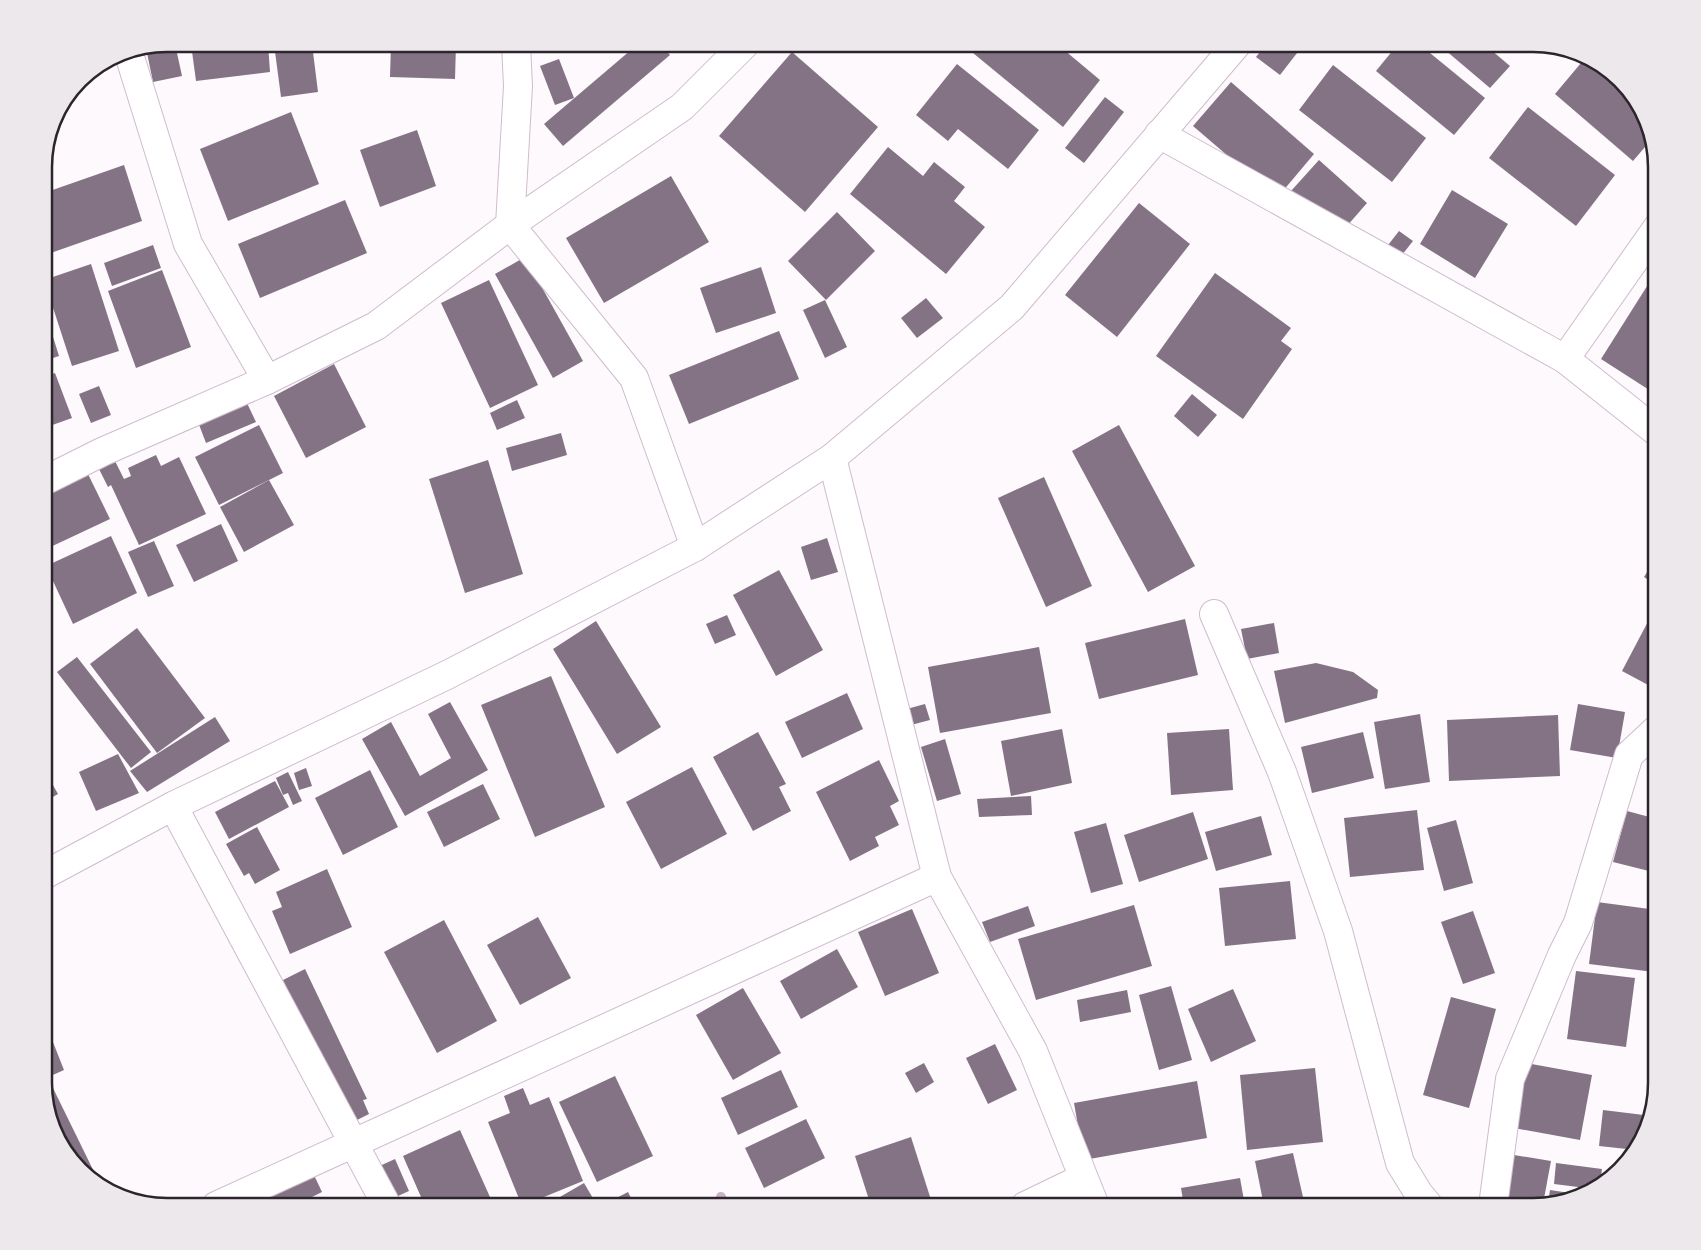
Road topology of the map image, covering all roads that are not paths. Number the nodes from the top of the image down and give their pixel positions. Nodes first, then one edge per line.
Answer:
1 (516, 53) edge
2 (736, 53) edge
3 (1229, 53) edge
4 (130, 58) edge
5 (1159, 134) junction
6 (510, 225) junction
7 (1648, 241) edge
8 (1565, 359) junction
9 (268, 380) junction
10 (1648, 425) edge
11 (832, 458) junction
12 (53, 476) edge
13 (695, 546) junction
14 (1214, 614) dead end
15 (1648, 737) edge
16 (173, 806) junction
17 (53, 870) edge
18 (938, 877) junction
19 (353, 1144) junction
20 (1083, 1178) junction
21 (234, 1198) edge
22 (383, 1198) edge
23 (1041, 1198) edge
24 (1092, 1198) edge
25 (1422, 1198) edge
26 (1494, 1198) edge

1 - 6 street
2 - 6 street
3 - 5 street
4 - 9 street
5 - 8 street
5 - 11 street
6 - 9 street
6 - 13 street
7 - 8 street
8 - 10 street
9 - 12 street
11 - 13 street
11 - 18 street
13 - 16 street
14 - 25 street
15 - 26 street
16 - 17 street
16 - 19 street
18 - 19 street
18 - 20 street
19 - 21 street
19 - 22 street
20 - 23 street
20 - 24 street

